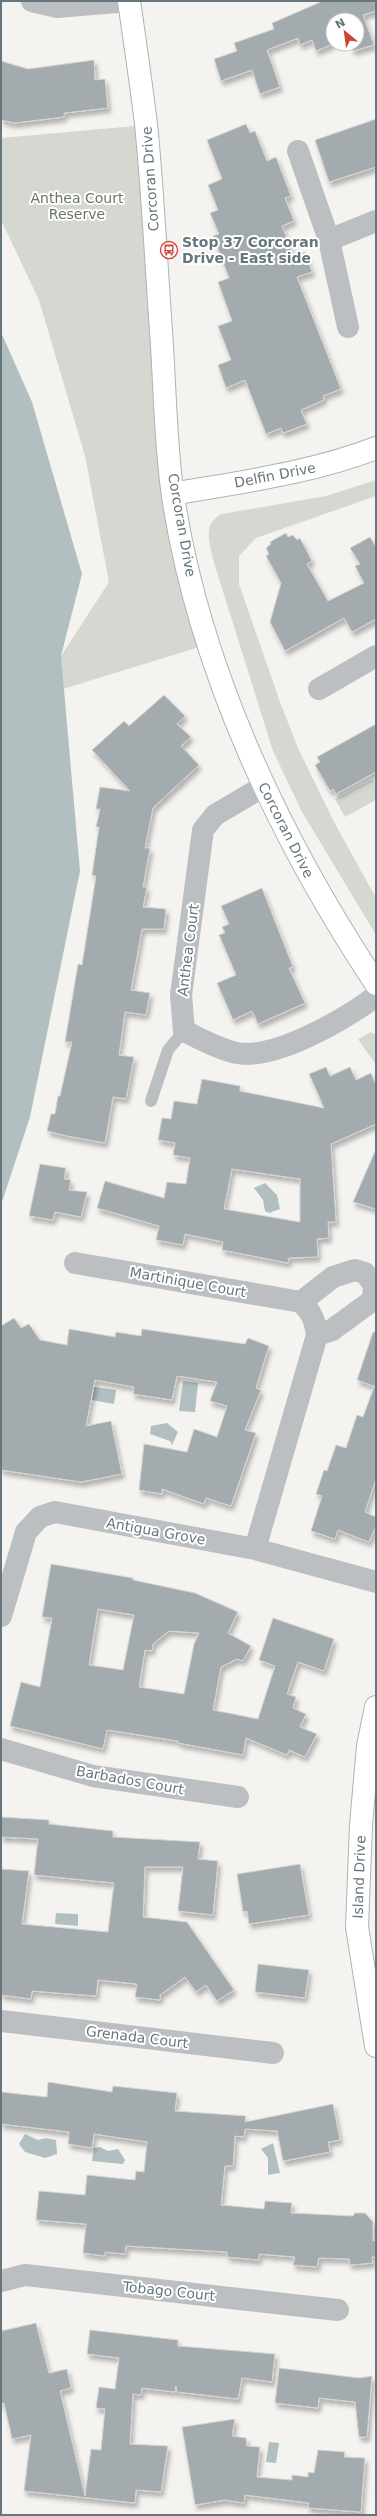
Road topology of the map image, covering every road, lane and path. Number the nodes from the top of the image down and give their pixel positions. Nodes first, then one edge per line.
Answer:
1 (32, 1) edge
2 (129, 1) edge
3 (298, 151) dead end
4 (376, 221) edge
5 (329, 240) junction
6 (348, 327) dead end
7 (376, 448) edge
8 (173, 494) junction
9 (376, 656) edge
10 (319, 689) dead end
11 (264, 786) junction
12 (376, 984) edge
13 (376, 996) edge
14 (184, 1031) junction
15 (151, 1101) dead end
16 (76, 1262) dead end
17 (301, 1302) junction
18 (317, 1335) junction
19 (255, 1549) junction
20 (376, 1582) edge
21 (1, 1616) edge
22 (376, 1707) edge
23 (1, 1749) edge
24 (238, 1797) dead end
25 (372, 2006) edge
26 (1, 2021) edge
27 (376, 2046) edge
28 (273, 2054) dead end
29 (1, 2280) edge
30 (338, 2310) dead end

1 - 2 street
2 - 8 street, Corcoran Drive
3 - 5 street
4 - 5 street
5 - 6 street
7 - 8 street, Delfin Drive
8 - 11 street, Corcoran Drive
9 - 10 street
11 - 12 street, Corcoran Drive
11 - 14 street, Anthea Court
13 - 14 street
14 - 15 lane
16 - 17 street, Martinique Court
17 - 18 street
17 - 18 street
18 - 19 street
19 - 20 street, Antigua Grove
19 - 21 street, Antigua Grove
22 - 25 street, Island Drive
23 - 24 street, Barbados Court
25 - 27 street, Island Drive
26 - 28 street, Grenada Court
29 - 30 street, Tobago Court

